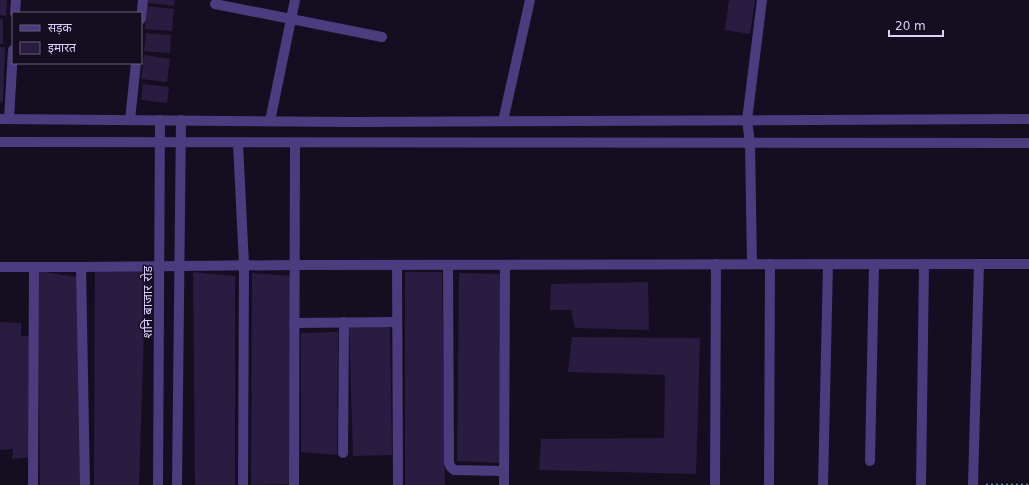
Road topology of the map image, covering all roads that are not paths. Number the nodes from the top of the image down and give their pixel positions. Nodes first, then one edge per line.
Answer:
1 (16, 0) edge
2 (143, 0) edge
3 (295, 0) edge
4 (530, 0) edge
5 (762, 0) edge
6 (215, 4) dead end
7 (15, 12) edge
8 (142, 12) edge
9 (292, 18) junction
10 (382, 37) dead end
11 (12, 58) edge
12 (136, 64) edge
13 (4, 119) edge
14 (1029, 119) edge
15 (130, 120) junction
16 (160, 120) junction
17 (181, 120) junction
18 (747, 120) junction
19 (270, 121) junction
20 (503, 121) junction
21 (0, 142) edge
22 (160, 143) junction
23 (181, 143) junction
24 (238, 143) junction
25 (294, 143) junction
26 (750, 143) junction
27 (1029, 143) edge
28 (716, 264) junction
29 (752, 264) junction
30 (770, 264) junction
31 (828, 264) junction
32 (874, 264) junction
33 (924, 264) junction
34 (979, 264) junction
35 (1029, 264) edge
36 (244, 265) junction
37 (294, 265) junction
38 (397, 265) junction
39 (448, 265) junction
40 (506, 265) junction
41 (0, 266) edge
42 (160, 266) junction
43 (34, 267) junction
44 (81, 267) junction
45 (179, 267) junction
46 (344, 322) junction
47 (397, 322) junction
48 (294, 323) junction
49 (343, 452) dead end
50 (870, 461) dead end
51 (504, 471) junction
52 (33, 485) edge
53 (85, 485) edge
54 (158, 485) edge
55 (177, 485) edge
56 (243, 485) edge
57 (294, 485) edge
58 (398, 485) edge
59 (504, 485) edge
60 (715, 485) edge
61 (769, 485) edge
62 (823, 485) edge
63 (921, 485) edge
64 (973, 485) edge

1 - 7 street
2 - 8 street
3 - 9 street
4 - 20 street
5 - 18 street
6 - 9 street
9 - 10 street
9 - 19 street
11 - 13 street
12 - 15 street
13 - 15 street
14 - 18 street
15 - 16 street
16 - 17 street
16 - 22 street, शनि बाजार रोड
17 - 19 street
17 - 23 street
18 - 20 street
18 - 26 street
19 - 20 street
21 - 22 street
22 - 23 street
22 - 42 street, शनि बाजार रोड
23 - 24 street
23 - 45 street
24 - 25 street
24 - 36 street
25 - 26 street
25 - 37 street
26 - 27 street
26 - 29 street
28 - 29 street
28 - 40 street
28 - 60 street
29 - 30 street
30 - 31 street
30 - 61 street
31 - 32 street
31 - 62 street
32 - 33 street
32 - 50 street
33 - 34 street
33 - 63 street
34 - 35 street
34 - 64 street
36 - 37 street
36 - 45 street
36 - 56 street
37 - 38 street
37 - 48 street
38 - 39 street
38 - 47 street
39 - 40 street
39 - 51 street
40 - 51 street
41 - 43 street
42 - 44 street
42 - 45 street
42 - 54 street, शनि बाजार रोड
43 - 44 street
43 - 52 street
44 - 53 street
45 - 55 street
46 - 47 street
46 - 48 street
46 - 49 street
47 - 58 street
48 - 57 street
51 - 59 street

